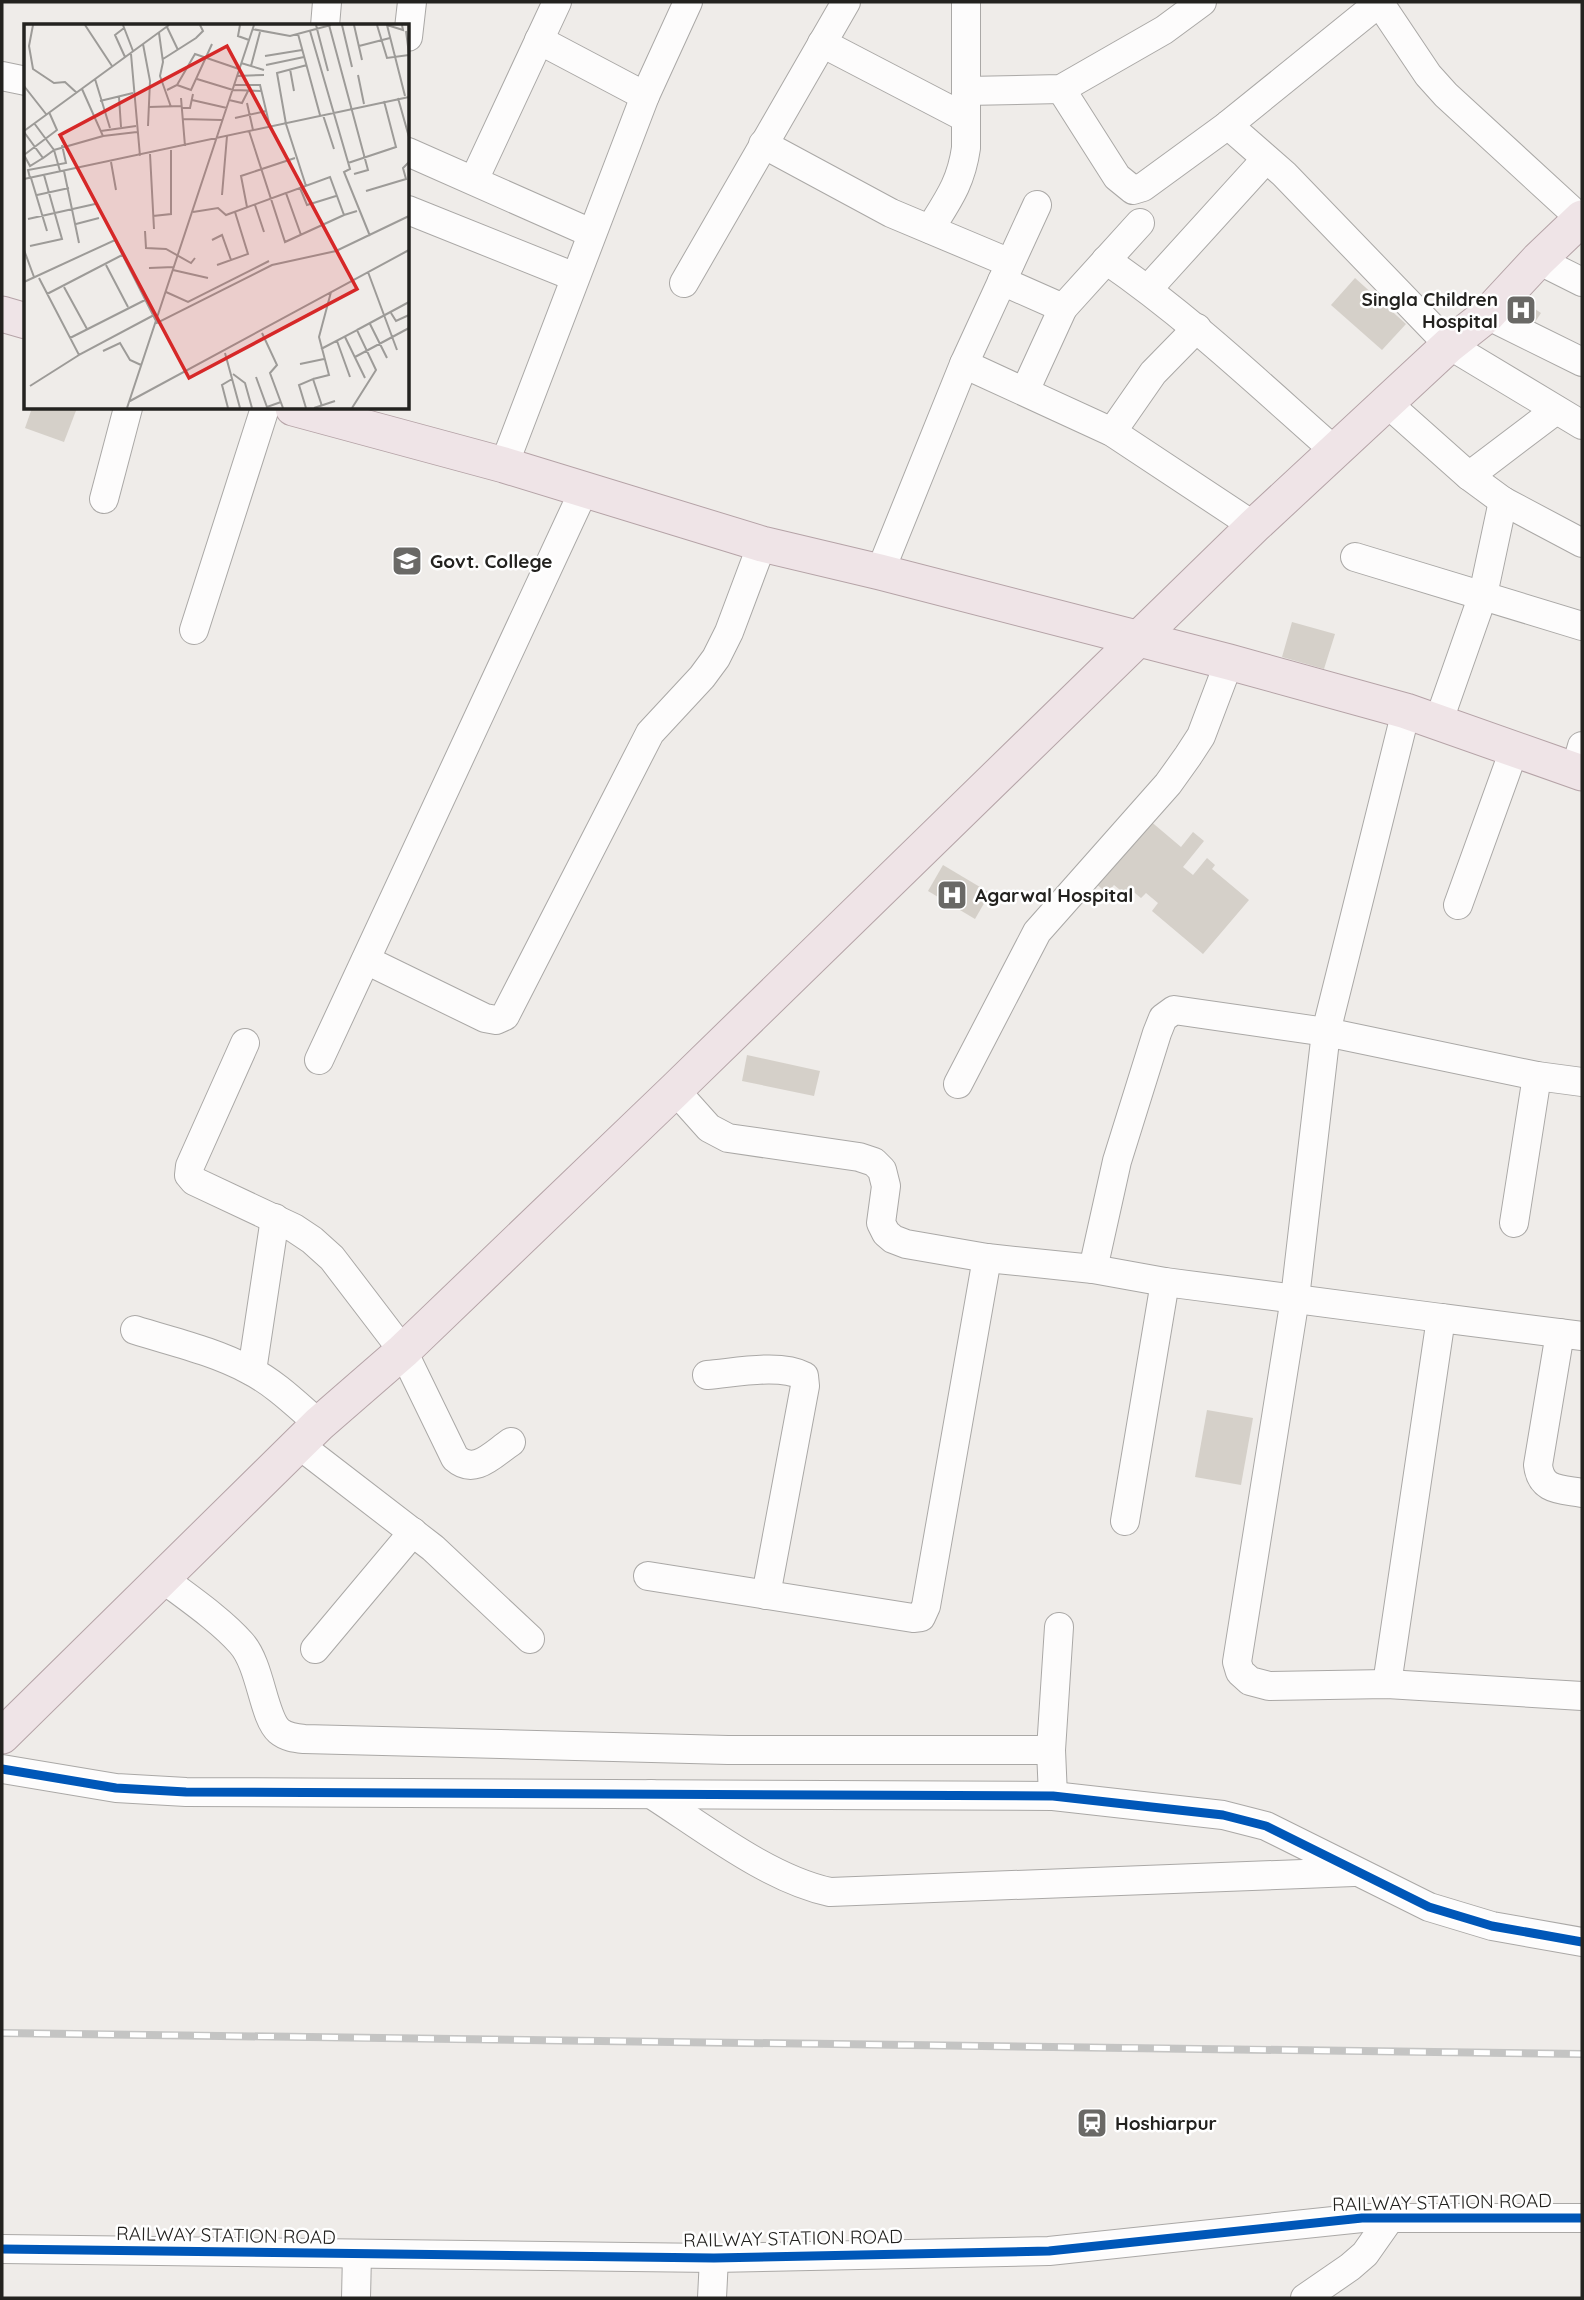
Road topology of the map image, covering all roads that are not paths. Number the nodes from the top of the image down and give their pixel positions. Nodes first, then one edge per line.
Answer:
1 (327, 2) edge
2 (412, 2) edge
3 (557, 2) edge
4 (688, 2) edge
5 (846, 2) edge
6 (966, 2) edge
7 (1202, 2) edge
8 (1380, 2) edge
9 (325, 24) edge
10 (409, 24) edge
11 (539, 40) junction
12 (822, 43) junction
13 (2, 76) edge
14 (24, 81) edge
15 (1061, 89) junction
16 (645, 96) junction
17 (966, 105) junction
18 (1228, 125) junction
19 (763, 144) junction
20 (410, 153) edge
21 (1266, 159) junction
22 (474, 180) junction
23 (1037, 205) dead end
24 (410, 211) edge
25 (1582, 218) edge
26 (1140, 223) dead end
27 (930, 229) junction
28 (591, 233) junction
29 (1106, 260) junction
30 (1538, 260) junction
31 (1006, 272) junction
32 (575, 277) junction
33 (1582, 282) edge
34 (684, 283) dead end
35 (1148, 289) junction
36 (1063, 308) junction
37 (2, 314) edge
38 (1487, 315) junction
39 (24, 320) edge
40 (1197, 328) junction
41 (1449, 345) junction
42 (1582, 362) edge
43 (964, 364) junction
44 (1025, 391) junction
45 (1387, 402) junction
46 (127, 410) edge
47 (264, 410) edge
48 (300, 410) edge
49 (1556, 410) junction
50 (1582, 425) edge
51 (1112, 432) junction
52 (1336, 452) junction
53 (504, 465) junction
54 (1469, 476) junction
55 (584, 490) junction
56 (104, 499) dead end
57 (1503, 501) junction
58 (1254, 526) junction
59 (1582, 543) edge
60 (762, 544) junction
61 (1355, 557) dead end
62 (880, 572) junction
63 (1483, 595) junction
64 (1582, 626) edge
65 (194, 630) dead end
66 (1138, 640) junction
67 (1229, 662) junction
68 (1406, 711) junction
69 (1438, 723) junction
70 (1514, 750) junction
71 (1580, 763) edge
72 (1458, 905) dead end
73 (366, 960) junction
74 (1326, 1032) junction
75 (245, 1043) dead end
76 (319, 1060) dead end
77 (1537, 1076) junction
78 (1582, 1082) edge
79 (958, 1084) dead end
80 (675, 1090) junction
81 (275, 1218) junction
82 (1514, 1223) dead end
83 (987, 1258) junction
84 (1093, 1269) junction
85 (1165, 1282) junction
86 (1295, 1298) junction
87 (1441, 1318) junction
88 (135, 1330) dead end
89 (1571, 1335) edge
90 (403, 1351) junction
91 (252, 1371) junction
92 (707, 1375) dead end
93 (308, 1434) junction
94 (511, 1442) dead end
95 (1582, 1493) edge
96 (1125, 1521) dead end
97 (414, 1532) junction
98 (648, 1576) dead end
99 (162, 1578) junction
100 (766, 1595) junction
101 (1059, 1627) dead end
102 (530, 1639) dead end
103 (315, 1649) dead end
104 (1387, 1684) junction
105 (1582, 1696) edge
106 (2, 1736) edge
107 (1051, 1750) junction
108 (2, 1769) edge
109 (651, 1794) junction
110 (1053, 1796) junction
111 (1357, 1872) junction
112 (1582, 1941) edge
113 (1391, 2217) junction
114 (1582, 2218) edge
115 (2, 2249) edge
116 (357, 2255) junction
117 (714, 2258) junction
118 (356, 2298) edge
119 (712, 2298) edge
120 (1305, 2298) edge

1 - 9 street
2 - 10 street
3 - 11 street
4 - 16 street
5 - 12 street
6 - 17 street
7 - 15 street
8 - 18 street
8 - 25 street
11 - 16 street
11 - 22 street
12 - 17 street
12 - 19 street
13 - 14 street
15 - 17 street
15 - 18 street
16 - 28 street
17 - 27 street
18 - 21 street
19 - 27 street
19 - 34 street
20 - 22 street
21 - 35 street
21 - 41 street
22 - 28 street
23 - 31 street
24 - 32 street
25 - 30 main road
26 - 29 street
27 - 31 street
28 - 32 street
29 - 35 street
29 - 36 street
30 - 33 street
30 - 38 main road
31 - 36 street
31 - 43 street
32 - 53 street
35 - 40 street
36 - 44 street
37 - 39 main road
38 - 41 main road
38 - 42 street
40 - 51 street
40 - 52 street
41 - 45 main road
41 - 49 street
43 - 44 street
43 - 62 street
44 - 51 street
45 - 52 main road
45 - 54 street
46 - 56 street
47 - 65 street
48 - 53 main road
49 - 50 street
49 - 54 street
51 - 58 street
52 - 58 main road
53 - 55 main road
54 - 57 street
55 - 60 main road
55 - 73 street
57 - 59 street
57 - 63 street
58 - 66 main road
60 - 62 main road
60 - 73 street
61 - 63 street
62 - 66 main road
63 - 64 street
63 - 69 street
66 - 67 main road
66 - 80 main road
67 - 68 main road
67 - 79 street
68 - 69 main road
68 - 74 street
69 - 70 main road
70 - 71 main road
70 - 72 street
73 - 76 street
74 - 77 street
74 - 84 street
74 - 86 street
75 - 81 street
77 - 78 street
77 - 82 street
80 - 83 street
80 - 90 main road
81 - 90 street
81 - 91 street
83 - 84 street
83 - 100 street
84 - 85 street
85 - 86 street
85 - 96 street
86 - 87 street
86 - 104 street
87 - 89 street
87 - 104 street
88 - 91 street
89 - 95 street
90 - 93 main road
90 - 94 street
91 - 93 street
92 - 100 street
93 - 97 street
93 - 99 main road
97 - 102 street
97 - 103 street
98 - 100 street
99 - 106 main road
99 - 107 street
101 - 107 street
104 - 105 street
107 - 110 street
108 - 109 street
109 - 110 street
109 - 111 street
110 - 111 street
111 - 112 street
113 - 114 street, RAILWAY STATION ROAD
113 - 117 street, RAILWAY STATION ROAD
113 - 120 street
115 - 116 street, RAILWAY STATION ROAD
116 - 117 street, RAILWAY STATION ROAD
116 - 118 street
117 - 119 street

